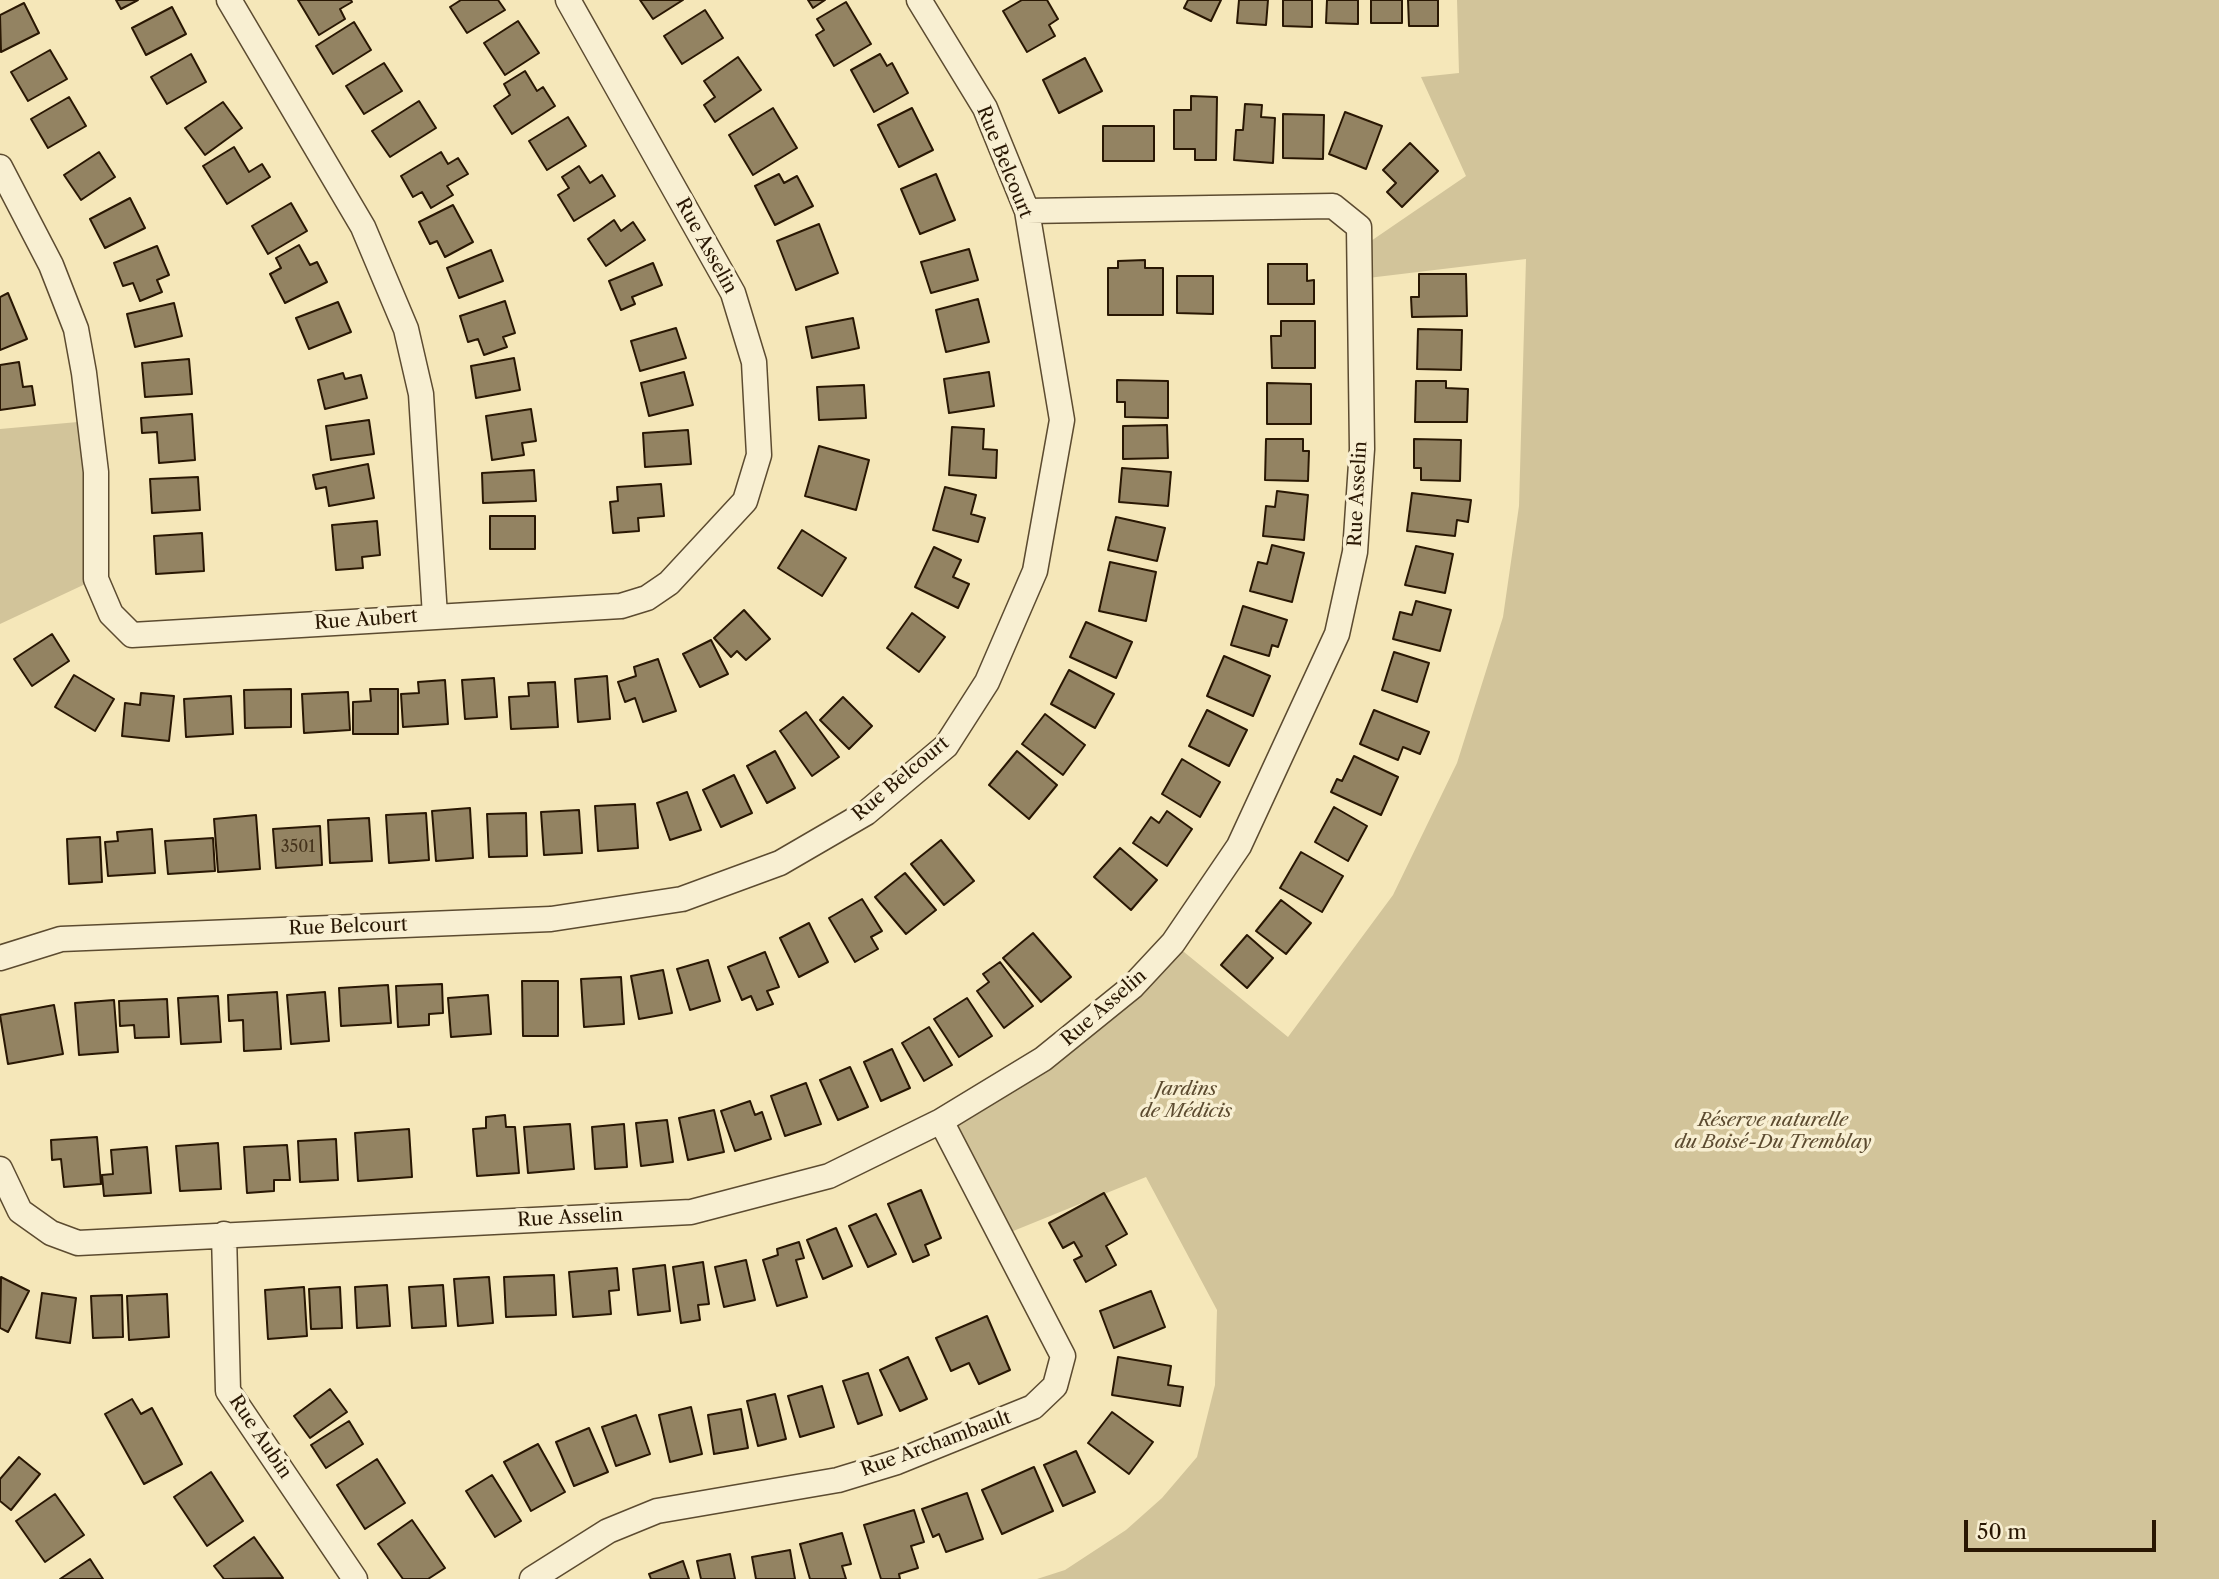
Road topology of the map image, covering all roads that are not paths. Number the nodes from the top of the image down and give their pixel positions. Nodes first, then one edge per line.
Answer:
1 (229, 0) edge
2 (568, 0) edge
3 (919, 0) edge
4 (0, 167) edge
5 (1027, 211) junction
6 (435, 616) junction
7 (0, 958) edge
8 (941, 1121) junction
9 (0, 1169) edge
10 (224, 1234) junction
11 (355, 1579) edge
12 (532, 1579) edge

1 - 6 street, Rue Aubert
2 - 6 street, Rue Asselin
3 - 5 street, Rue Belcourt
4 - 6 street, Rue Aubert
5 - 7 street, Rue Belcourt
5 - 8 street, Rue Asselin
8 - 10 street, Rue Asselin
8 - 12 street, Rue Archambault
9 - 10 street, Rue Asselin
10 - 11 street, Rue Aubin

